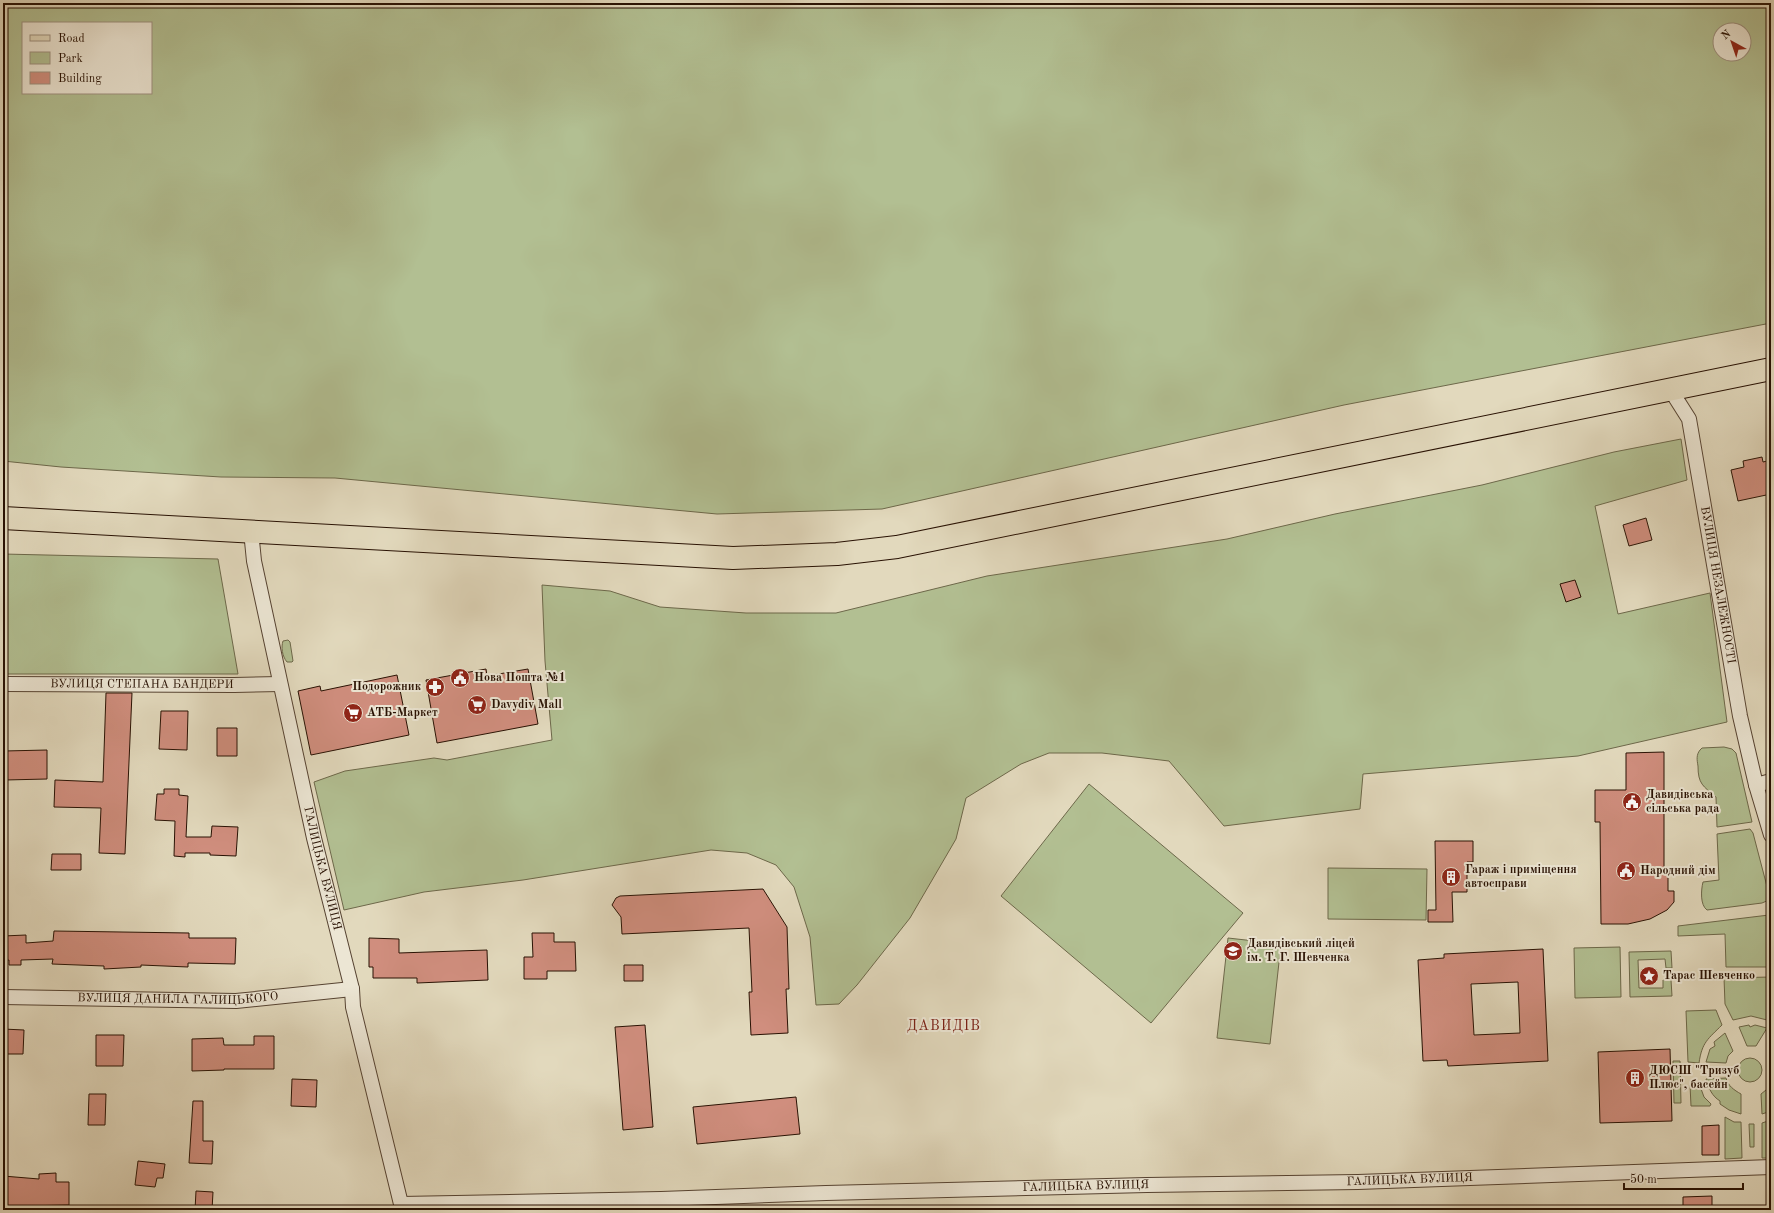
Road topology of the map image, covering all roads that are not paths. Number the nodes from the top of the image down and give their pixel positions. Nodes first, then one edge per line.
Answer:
1 (1771, 369) edge
2 (1670, 389) junction
3 (3, 518) edge
4 (252, 531) junction
5 (3, 684) edge
6 (280, 684) junction
7 (1771, 781) edge
8 (1756, 785) junction
9 (1771, 835) edge
10 (352, 989) junction
11 (3, 997) edge
12 (1771, 1167) edge
13 (401, 1207) edge

1 - 2 main road
2 - 4 main road
2 - 8 street, ВУЛИЦЯ НЕЗАЛЕЖНОСТІ
3 - 4 main road
4 - 6 street, ГАЛИЦЬКА ВУЛИЦЯ
5 - 6 street, ВУЛИЦЯ СТЕПАНА БАНДЕРИ
6 - 10 street, ГАЛИЦЬКА ВУЛИЦЯ
7 - 8 street
8 - 9 street, ВУЛИЦЯ НЕЗАЛЕЖНОСТІ
10 - 11 street, ВУЛИЦЯ ДАНИЛА ГАЛИЦЬКОГО
10 - 13 street, ГАЛИЦЬКА ВУЛИЦЯ
12 - 13 street, ГАЛИЦЬКА ВУЛИЦЯ

